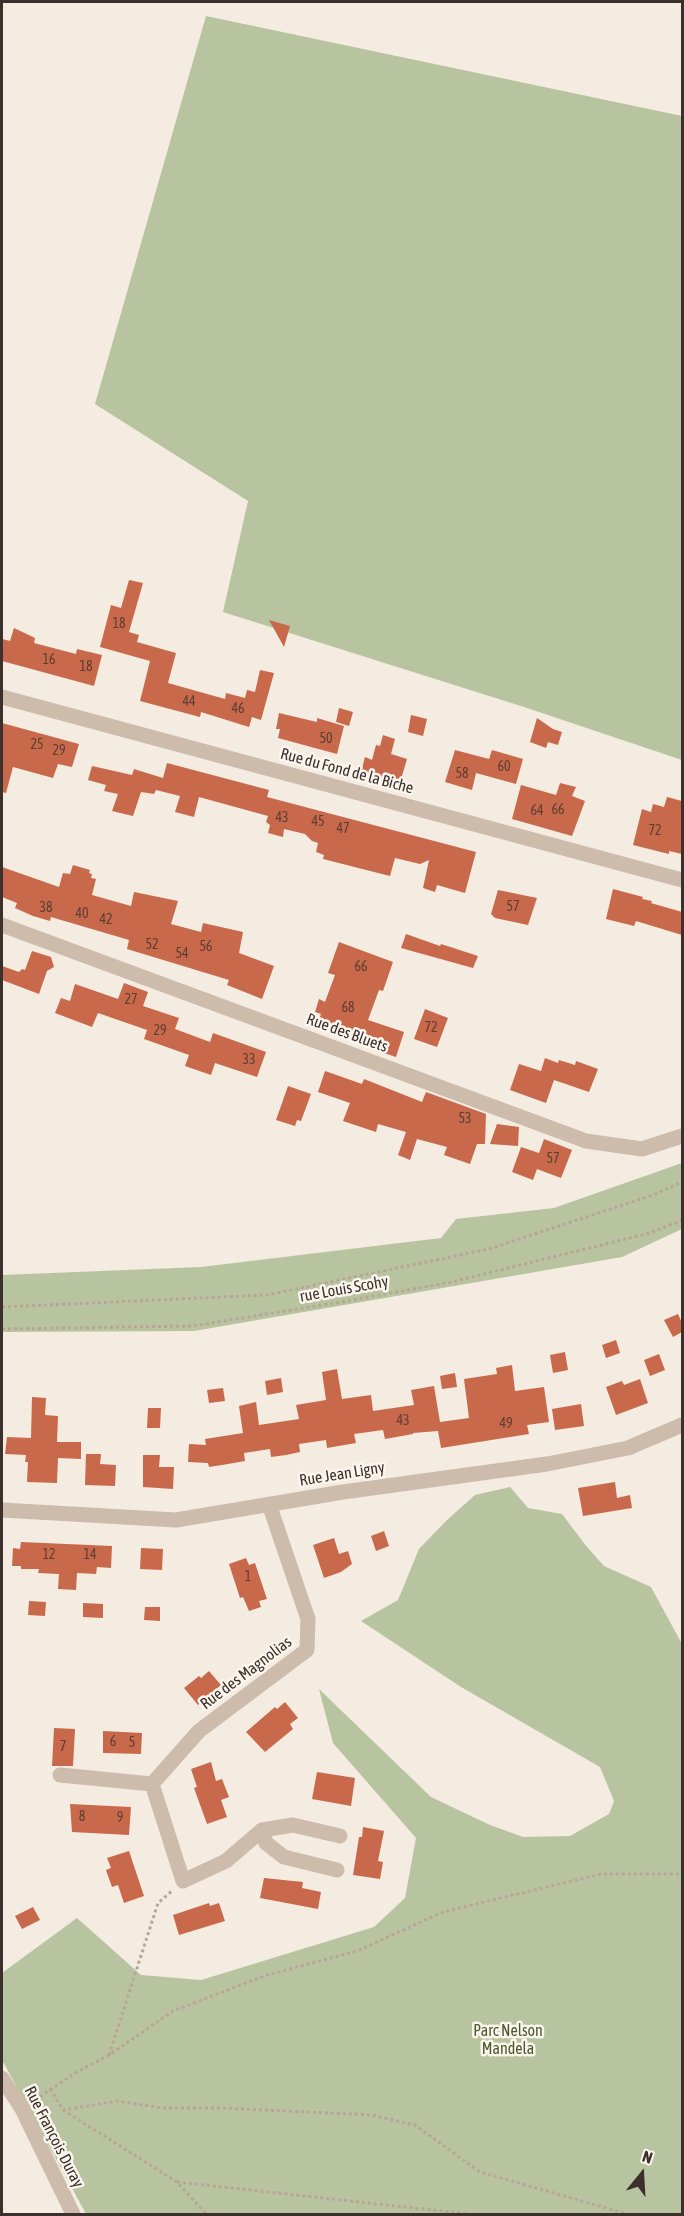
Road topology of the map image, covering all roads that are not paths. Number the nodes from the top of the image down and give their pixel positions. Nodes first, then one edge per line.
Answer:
1 (2, 697) edge
2 (682, 880) edge
3 (2, 925) edge
4 (682, 1136) edge
5 (682, 1425) edge
6 (268, 1504) junction
7 (2, 1510) edge
8 (60, 1775) dead end
9 (152, 1784) junction
10 (262, 1830) junction
11 (340, 1836) dead end
12 (337, 1870) dead end
13 (2, 2078) edge
14 (73, 2214) edge

1 - 2 street, Rue du Fond de la Biche
3 - 4 street, Rue des Bluets
5 - 6 street, Rue Jean Ligny
6 - 7 street, Rue Jean Ligny
6 - 9 street, Rue des Magnolias
8 - 9 street
9 - 10 street
10 - 11 street
10 - 12 street
13 - 14 street, Rue François Duray

